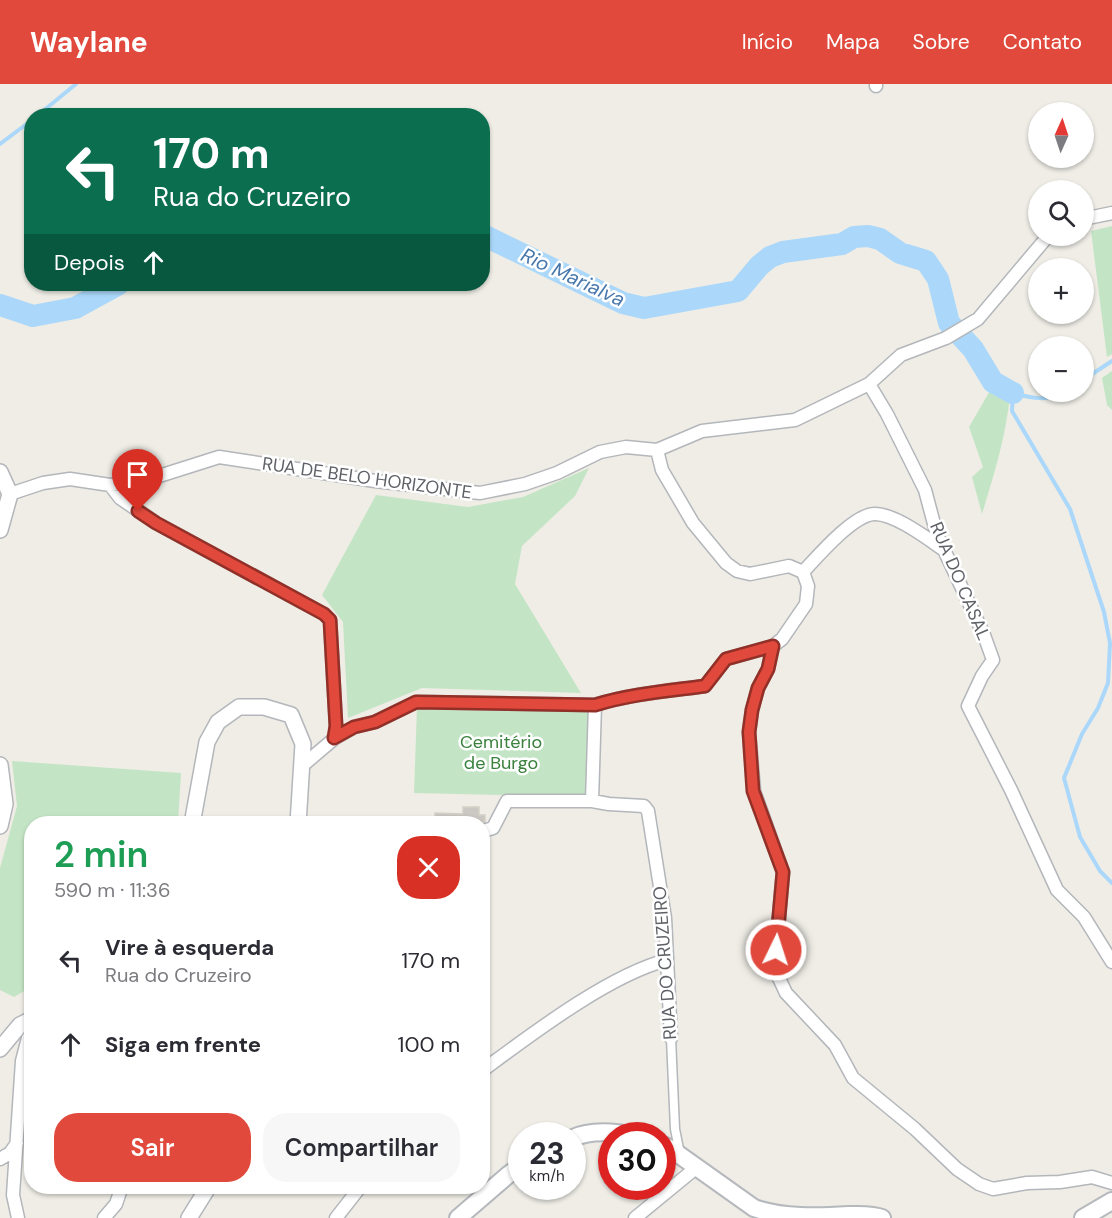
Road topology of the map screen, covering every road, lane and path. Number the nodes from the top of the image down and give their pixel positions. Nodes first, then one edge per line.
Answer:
1 (1112, 213) edge
2 (1094, 217) edge
3 (1040, 246) edge
4 (869, 384) junction
5 (657, 450) junction
6 (0, 472) edge
7 (110, 485) junction
8 (10, 495) junction
9 (0, 530) edge
10 (945, 551) junction
11 (803, 572) junction
12 (773, 646) junction
13 (595, 705) junction
14 (334, 738) junction
15 (0, 765) edge
16 (302, 766) junction
17 (592, 801) junction
18 (193, 816) edge
19 (299, 816) edge
20 (0, 826) edge
21 (490, 829) edge
22 (667, 960) junction
23 (1112, 962) edge
24 (24, 1023) edge
25 (671, 1038) joint
26 (0, 1049) edge
27 (24, 1053) edge
28 (490, 1065) edge
29 (24, 1080) edge
30 (24, 1108) edge
31 (17, 1143) junction
32 (676, 1152) edge
33 (681, 1155) junction
34 (0, 1159) edge
35 (697, 1167) junction
36 (508, 1175) edge
37 (1112, 1183) edge
38 (490, 1190) edge
39 (119, 1194) edge
40 (204, 1194) edge
41 (355, 1194) edge
42 (486, 1194) edge
43 (1112, 1201) edge
44 (754, 1213) edge
45 (18, 1218) edge
46 (105, 1218) edge
47 (189, 1218) edge
48 (336, 1218) edge
49 (458, 1218) edge
50 (635, 1218) edge
51 (882, 1218) edge
52 (1083, 1218) edge

1 - 2 street
3 - 4 street, RUA DE BELO HORIZONTE
4 - 5 street, RUA DE BELO HORIZONTE
4 - 10 street, RUA DO CASAL
5 - 7 street, RUA DE BELO HORIZONTE
5 - 11 street
6 - 8 street
7 - 8 street, RUA DE BELO HORIZONTE
7 - 14 street
8 - 9 street
10 - 11 street
10 - 23 street, RUA DO CASAL
11 - 12 street
12 - 13 street
12 - 37 street
13 - 14 street
13 - 17 street
14 - 16 street
15 - 20 street
16 - 18 street
16 - 19 street
17 - 21 street
17 - 22 street, RUA DO CRUZEIRO
22 - 25 street, RUA DO CRUZEIRO
22 - 28 street
24 - 26 street
25 - 33 street, RUA DO CRUZEIRO
27 - 29 street
30 - 31 street
31 - 34 street
31 - 45 street
32 - 33 main road
33 - 35 main road
35 - 44 main road
35 - 50 street
36 - 38 main road
39 - 46 street
40 - 47 street
41 - 48 street
42 - 49 main road
43 - 52 main road
44 - 51 main road

